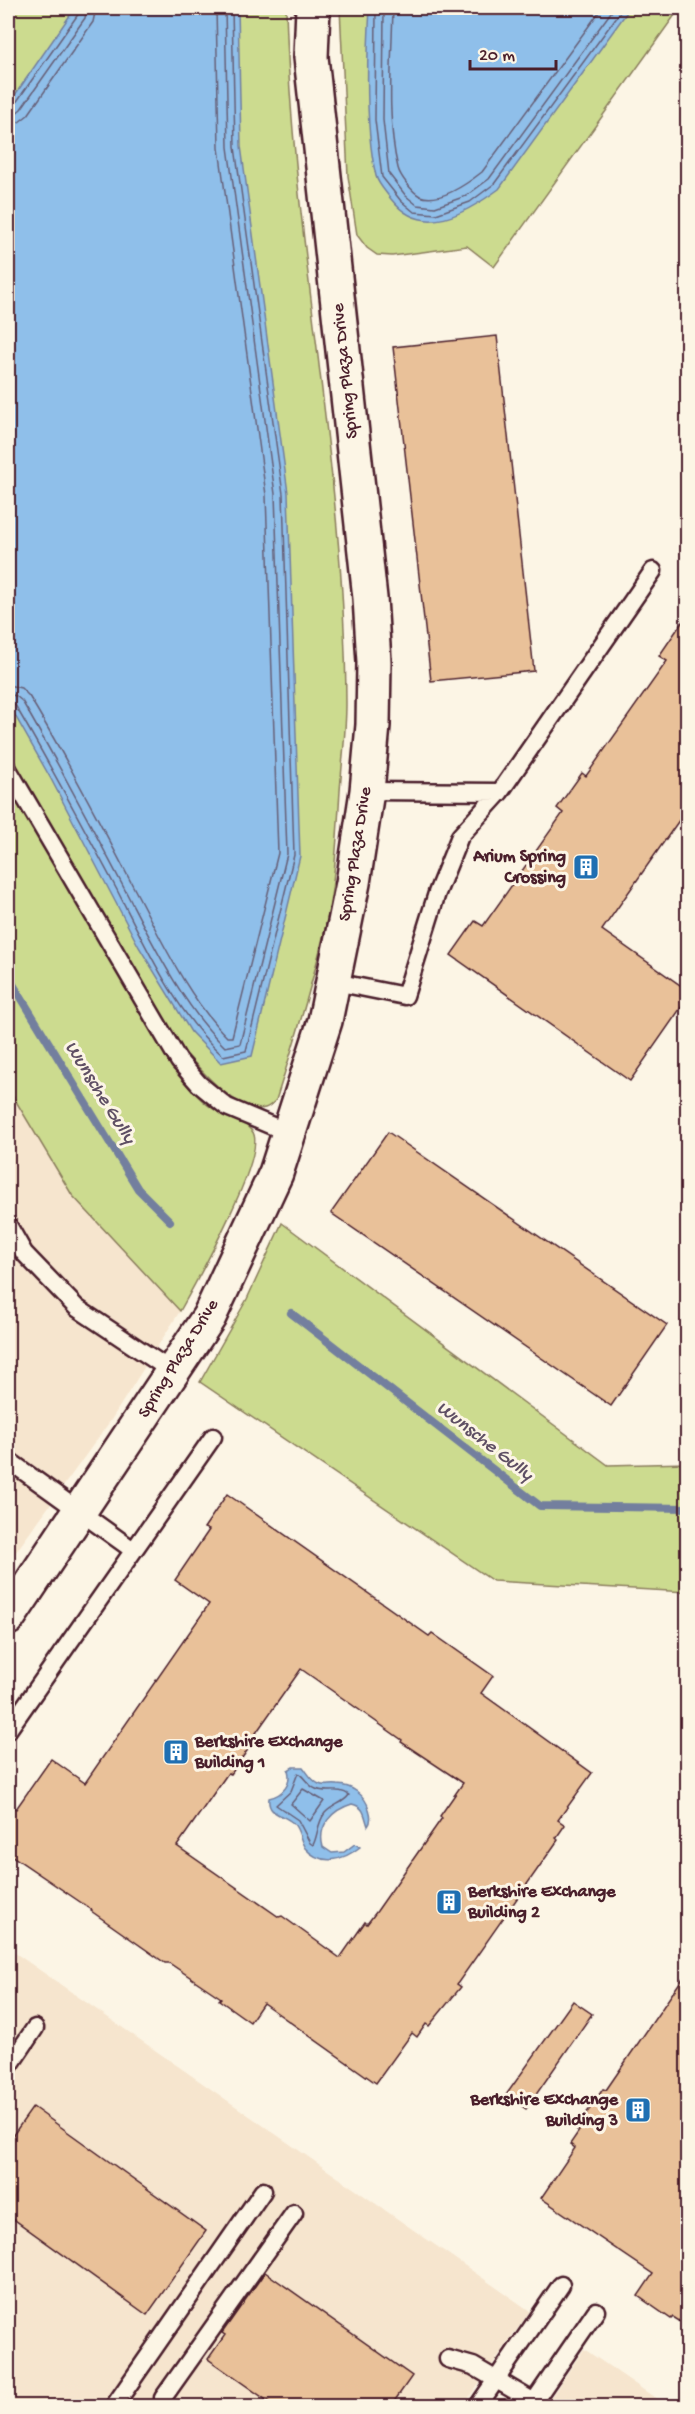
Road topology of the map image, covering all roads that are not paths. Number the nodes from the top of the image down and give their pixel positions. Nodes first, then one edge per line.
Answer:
1 (313, 8) edge
2 (653, 571) dead end
3 (8, 769) edge
4 (367, 791) junction
5 (500, 792) junction
6 (334, 982) junction
7 (289, 1133) junction
8 (8, 1225) edge
9 (173, 1372) junction
10 (213, 1437) dead end
11 (8, 1460) edge
12 (80, 1512) junction
13 (133, 1550) junction
14 (13, 1600) edge
15 (8, 1729) edge
16 (35, 2028) dead end
17 (8, 2068) edge
18 (263, 2191) dead end
19 (294, 2213) dead end
20 (561, 2285) dead end
21 (596, 2310) dead end
22 (448, 2359) dead end
23 (496, 2381) junction
24 (163, 2398) dead end
25 (535, 2405) edge
26 (114, 2406) edge
27 (478, 2406) edge

1 - 4 street, Spring Plaza Drive
2 - 5 lane
3 - 7 lane
4 - 5 lane
4 - 6 street, Spring Plaza Drive
5 - 6 lane
6 - 7 street, Spring Plaza Drive
7 - 9 street, Spring Plaza Drive
8 - 9 lane
9 - 12 street, Spring Plaza Drive
10 - 13 lane
11 - 12 lane
12 - 13 lane
12 - 14 street, Spring Plaza Drive
13 - 15 lane
16 - 17 lane
18 - 26 lane
19 - 24 lane
20 - 23 lane
21 - 25 lane
22 - 23 lane
23 - 25 lane
23 - 27 lane

